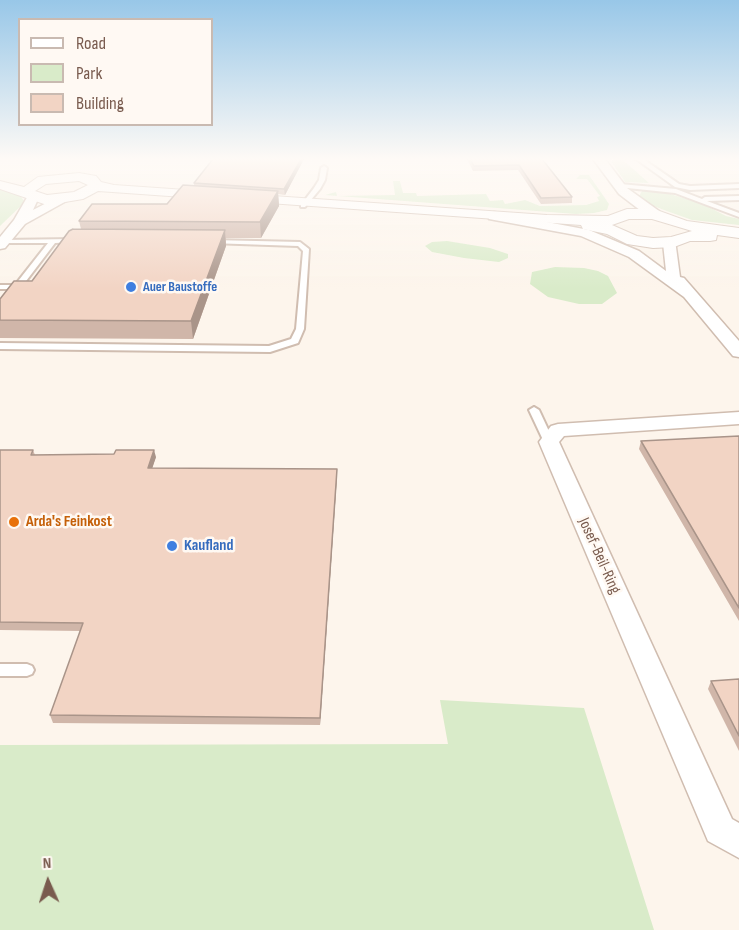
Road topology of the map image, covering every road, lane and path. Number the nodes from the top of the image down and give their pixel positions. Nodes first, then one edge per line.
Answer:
1 (27, 202) edge
2 (57, 202) edge
3 (296, 202) edge
4 (624, 202) edge
5 (639, 202) edge
6 (708, 202) edge
7 (306, 203) joint
8 (739, 204) edge
9 (714, 205) junction
10 (739, 210) edge
11 (725, 211) junction
12 (627, 214) junction
13 (654, 214) junction
14 (490, 215) junction
15 (739, 215) edge
16 (20, 222) junction
17 (611, 225) junction
18 (686, 231) junction
19 (739, 234) edge
20 (53, 241) junction
21 (77, 241) edge
22 (208, 242) edge
23 (640, 242) junction
24 (2, 243) edge
25 (670, 243) junction
26 (674, 275) junction
27 (0, 287) edge
28 (687, 293) junction
29 (0, 346) edge
30 (739, 351) edge
31 (534, 410) dead end
32 (739, 418) edge
33 (549, 442) junction
34 (0, 670) edge
35 (27, 670) dead end
36 (739, 842) edge

1 - 16 street
2 - 16 street
3 - 7 street
4 - 12 street
5 - 13 street
6 - 9 lane
7 - 14 street
8 - 9 lane
9 - 11 lane
10 - 11 lane
11 - 15 lane
12 - 13 street
12 - 17 street
13 - 18 street
14 - 17 street
14 - 28 street
16 - 24 street
17 - 23 street
18 - 19 street
18 - 25 street
20 - 21 lane
20 - 24 lane
20 - 27 lane
22 - 29 lane
23 - 25 street
23 - 26 street
25 - 26 street
26 - 28 street
28 - 30 street
31 - 33 lane
32 - 33 street
33 - 36 street, Josef-Beil-Ring
34 - 35 lane

